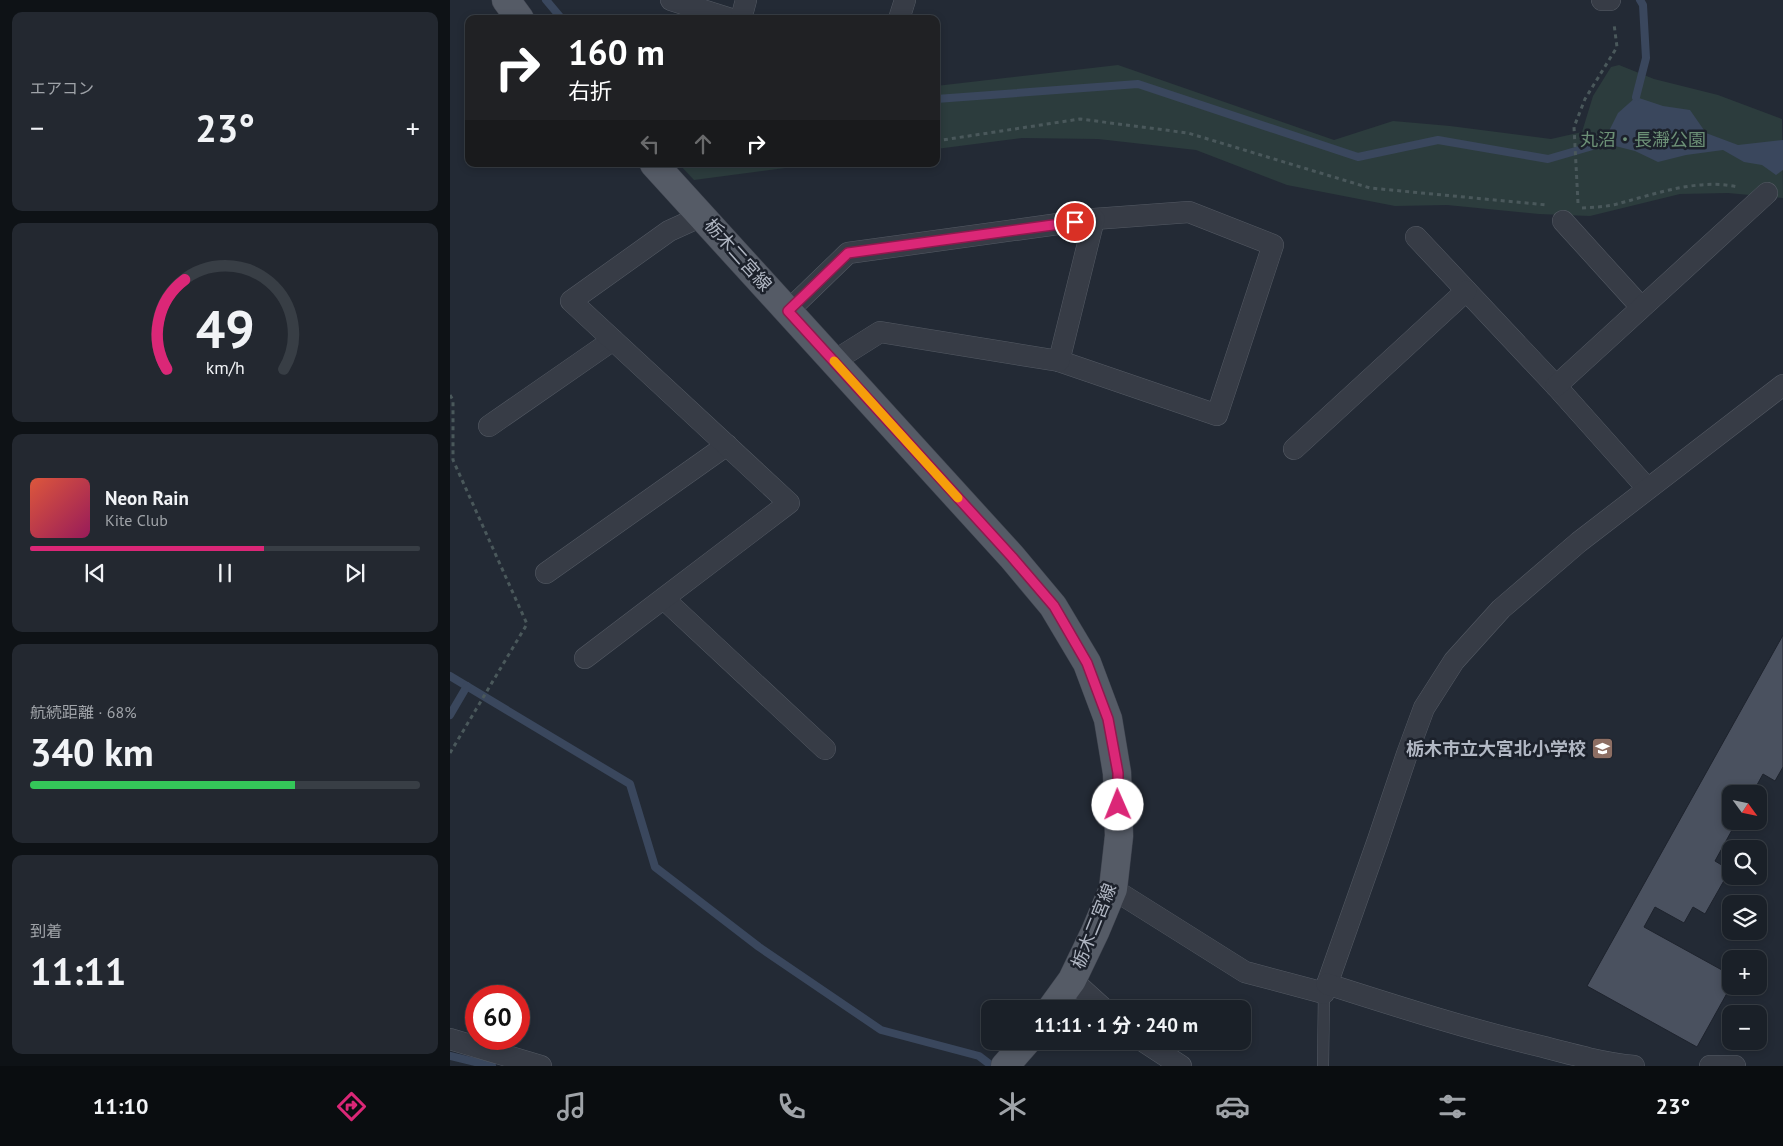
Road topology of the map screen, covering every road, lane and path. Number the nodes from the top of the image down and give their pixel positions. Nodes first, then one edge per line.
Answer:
1 (506, 0) edge
2 (671, 0) edge
3 (746, 0) edge
4 (905, 0) edge
5 (1608, 0) edge
6 (517, 15) edge
7 (718, 15) edge
8 (742, 15) edge
9 (901, 15) edge
10 (940, 140) edge
11 (657, 167) edge
12 (1767, 193) joint
13 (1547, 205) dead end
14 (702, 216) junction
15 (1094, 219) junction
16 (1563, 221) dead end
17 (1416, 237) dead end
18 (1466, 290) junction
19 (1641, 308) junction
20 (788, 311) junction
21 (613, 340) junction
22 (1059, 360) junction
23 (834, 361) junction
24 (1556, 386) junction
25 (1783, 386) edge
26 (450, 394) edge
27 (488, 426) dead end
28 (726, 445) junction
29 (1294, 449) dead end
30 (1647, 488) junction
31 (546, 573) dead end
32 (664, 599) junction
33 (585, 658) dead end
34 (825, 749) dead end
35 (450, 753) edge
36 (1112, 889) junction
37 (1072, 980) junction
38 (1326, 989) junction
39 (1058, 1000) edge
40 (1094, 1000) edge
41 (450, 1039) edge
42 (1018, 1050) edge
43 (1157, 1050) edge
44 (542, 1066) edge
45 (1005, 1066) edge
46 (1181, 1066) edge
47 (1323, 1066) edge
48 (1634, 1066) edge
49 (1710, 1066) edge
50 (1735, 1066) edge

1 - 6 main road
2 - 7 street
3 - 8 street
4 - 9 street
5 - 12 path
10 - 13 path
11 - 14 main road, 栃木二宮線
12 - 19 street
14 - 20 main road, 栃木二宮線
14 - 21 street
15 - 20 street
15 - 22 street
15 - 22 street
16 - 19 street
17 - 18 street
18 - 24 street
18 - 29 street
19 - 24 street
20 - 23 main road, 栃木二宮線
21 - 27 street
21 - 28 street
22 - 23 street
23 - 36 main road, 栃木二宮線
24 - 30 street
25 - 30 street
26 - 35 path
28 - 31 street
28 - 32 street
30 - 38 street
32 - 33 street
32 - 34 street
36 - 37 main road, 栃木二宮線
36 - 38 street
37 - 39 main road, 栃木二宮線
37 - 40 street
38 - 47 lane
38 - 48 street
41 - 44 street
42 - 45 main road
43 - 46 street
49 - 50 street

